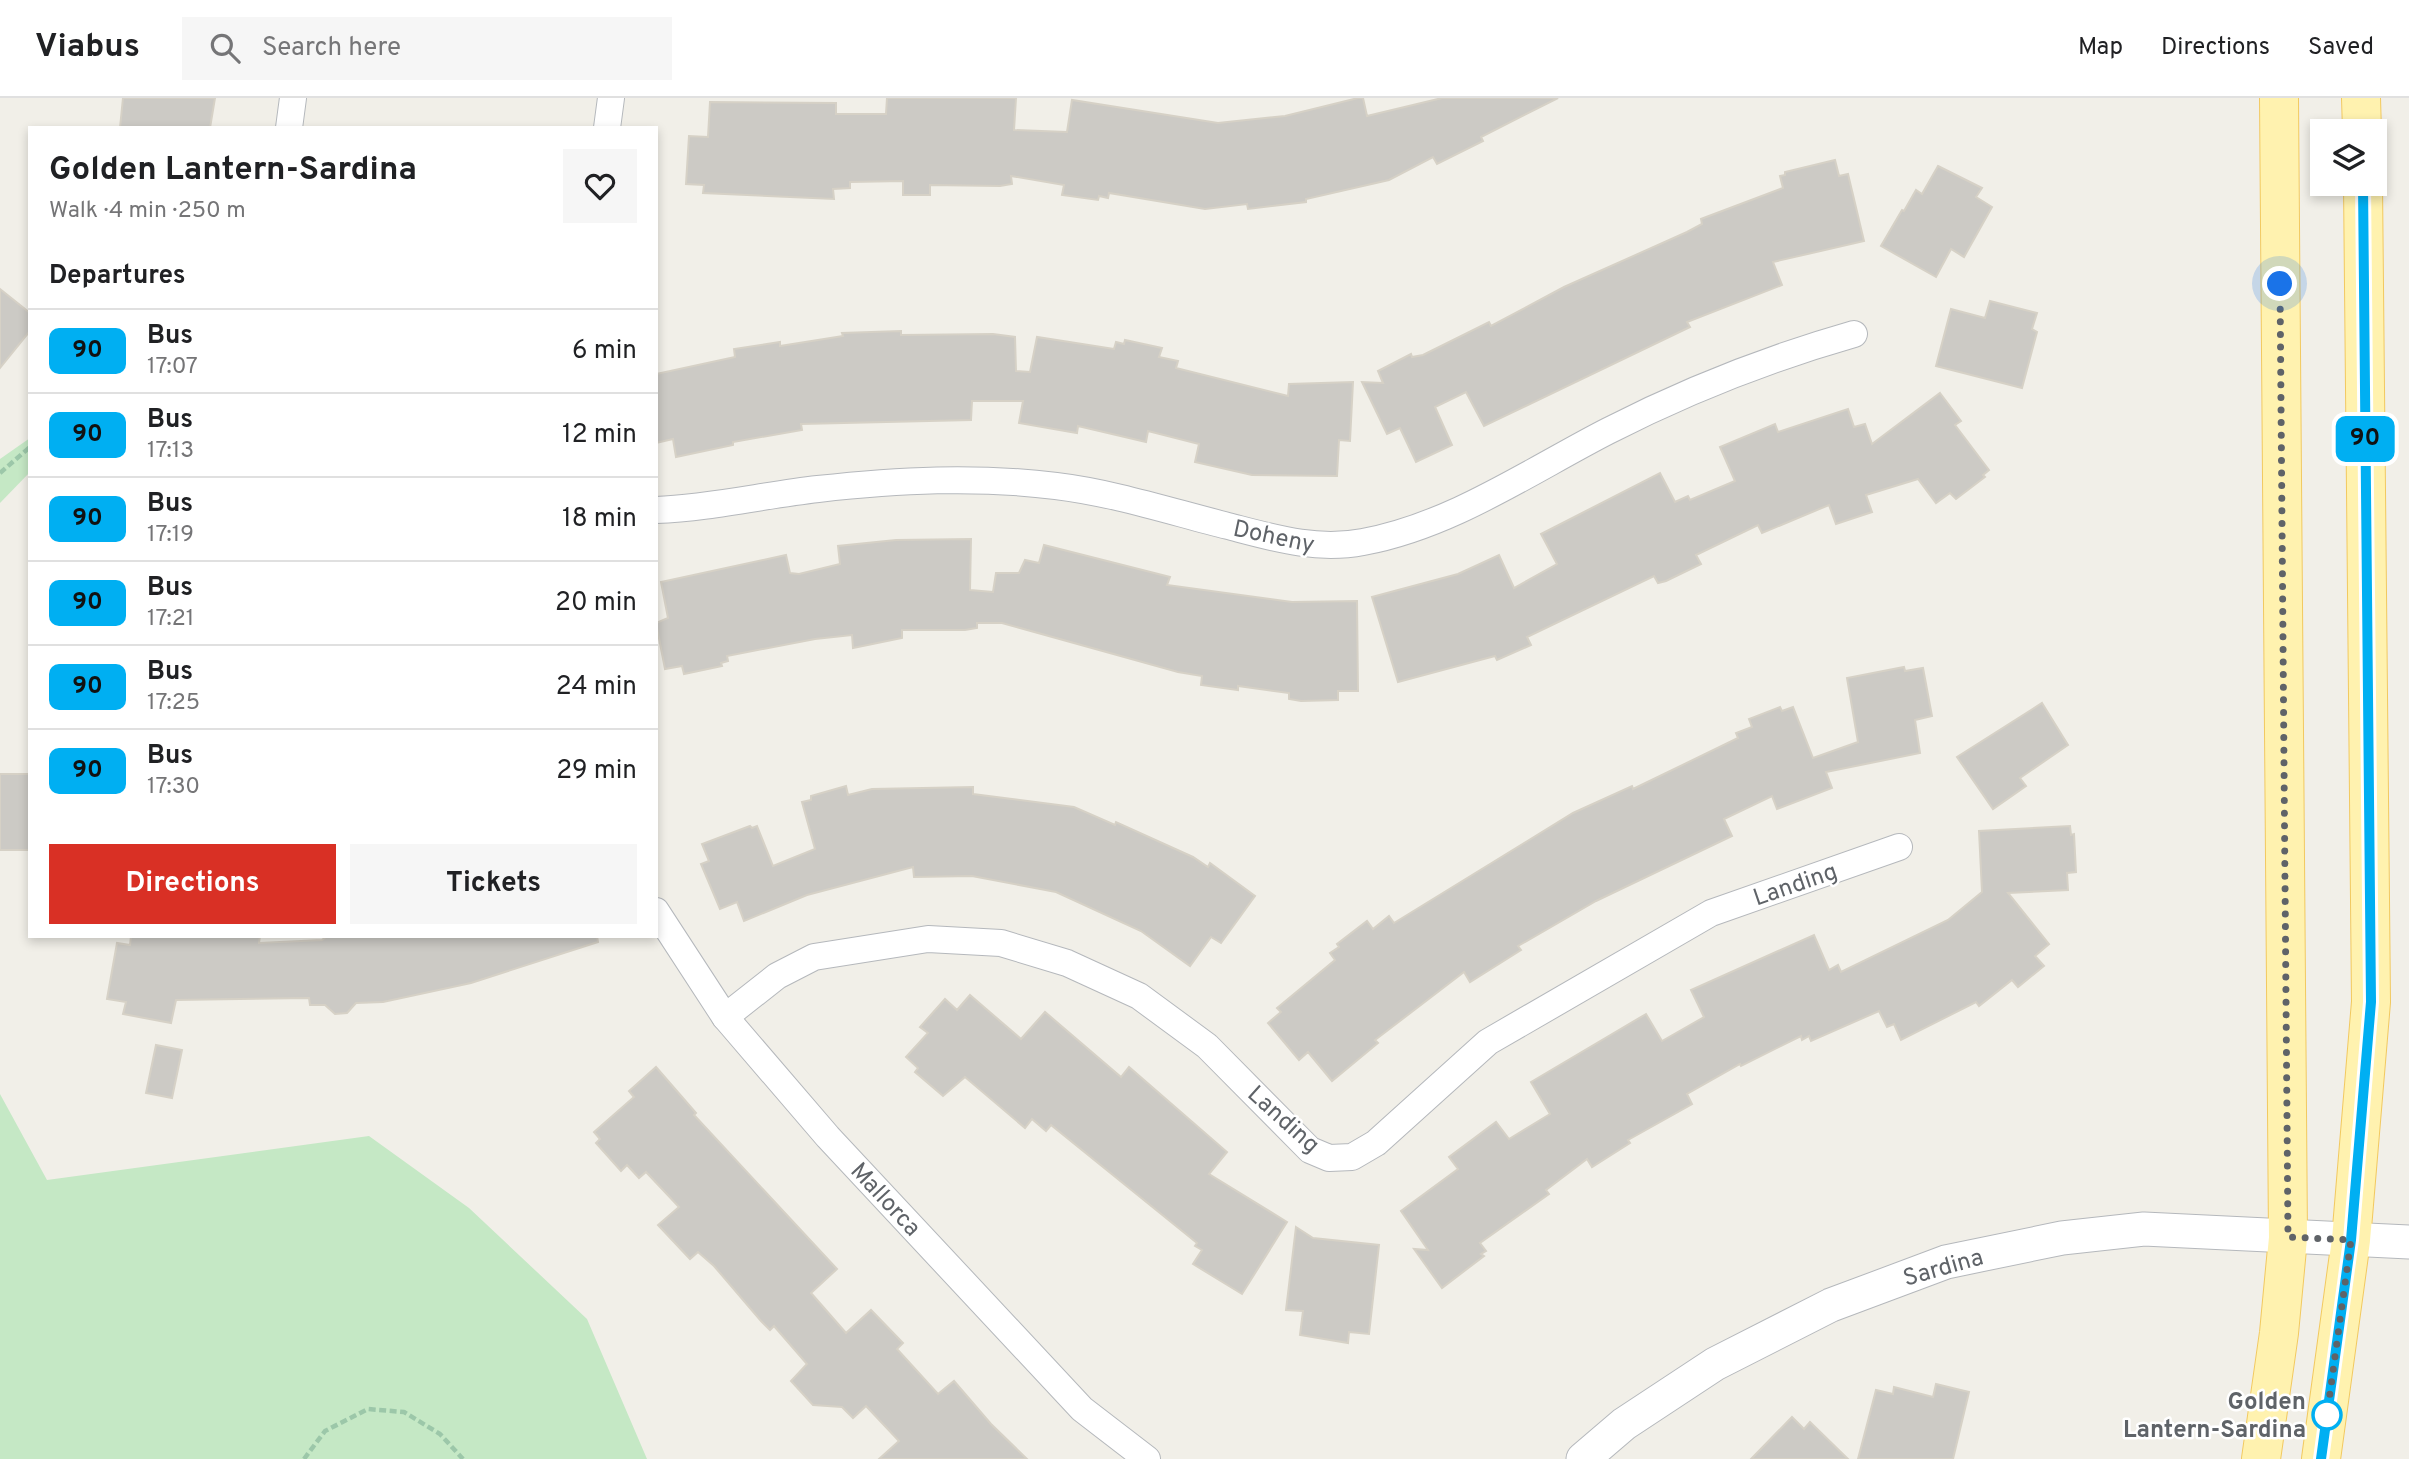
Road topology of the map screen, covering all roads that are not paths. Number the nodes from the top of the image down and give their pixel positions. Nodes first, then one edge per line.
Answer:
1 (293, 98) edge
2 (611, 98) edge
3 (2279, 98) edge
4 (2361, 98) edge
5 (2362, 119) edge
6 (289, 126) edge
7 (607, 126) edge
8 (2363, 196) edge
9 (1854, 334) dead end
10 (658, 510) edge
11 (1899, 847) dead end
12 (658, 915) edge
13 (725, 1017) junction
14 (2288, 1237) junction
15 (2351, 1240) junction
16 (2409, 1242) edge
17 (1147, 1459) edge
18 (1583, 1459) edge
19 (2261, 1459) edge
20 (2321, 1459) edge

1 - 6 street
2 - 7 street
3 - 14 main road
4 - 5 main road
8 - 15 main road
9 - 10 street, Doheny
11 - 13 street, Landing
12 - 13 street, Mallorca
13 - 17 street, Mallorca
14 - 15 street, Sardina
14 - 18 street, Sardina
14 - 19 main road
15 - 16 street, Sardina
15 - 20 main road

